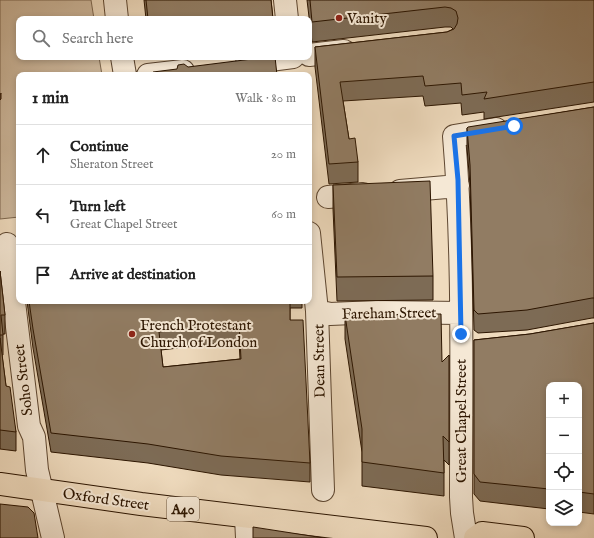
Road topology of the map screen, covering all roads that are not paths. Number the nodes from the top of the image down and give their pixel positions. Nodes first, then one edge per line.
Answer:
1 (115, 0) edge
2 (285, 0) edge
3 (117, 16) edge
4 (288, 16) edge
5 (362, 49) edge
6 (312, 55) edge
7 (122, 60) edge
8 (267, 60) edge
9 (290, 60) edge
10 (229, 65) edge
11 (206, 68) edge
12 (124, 72) edge
13 (173, 72) edge
14 (292, 72) edge
15 (514, 126) edge
16 (458, 186) junction
17 (328, 197) dead end
18 (9, 244) edge
19 (312, 262) edge
20 (317, 311) junction
21 (461, 313) junction
22 (39, 480) junction
23 (0, 484) edge
24 (323, 490) dead end
25 (246, 528) edge
26 (53, 538) edge
27 (426, 538) edge
28 (466, 538) edge
29 (475, 538) edge
30 (523, 538) edge

1 - 3 street
2 - 4 street
5 - 6 street
7 - 12 street
8 - 10 street
9 - 14 street
11 - 13 street
15 - 16 street, Great Chapel Street
16 - 17 street
16 - 21 street, Great Chapel Street
18 - 22 street, Soho Street
19 - 20 street, Dean Street
20 - 21 street, Fareham Street
20 - 24 street, Dean Street
21 - 28 street, Great Chapel Street
22 - 23 main road, Oxford Street / A40
22 - 25 main road, Oxford Street / A40
22 - 26 street, Soho Street
25 - 27 main road, Oxford Street / A40
29 - 30 main road

